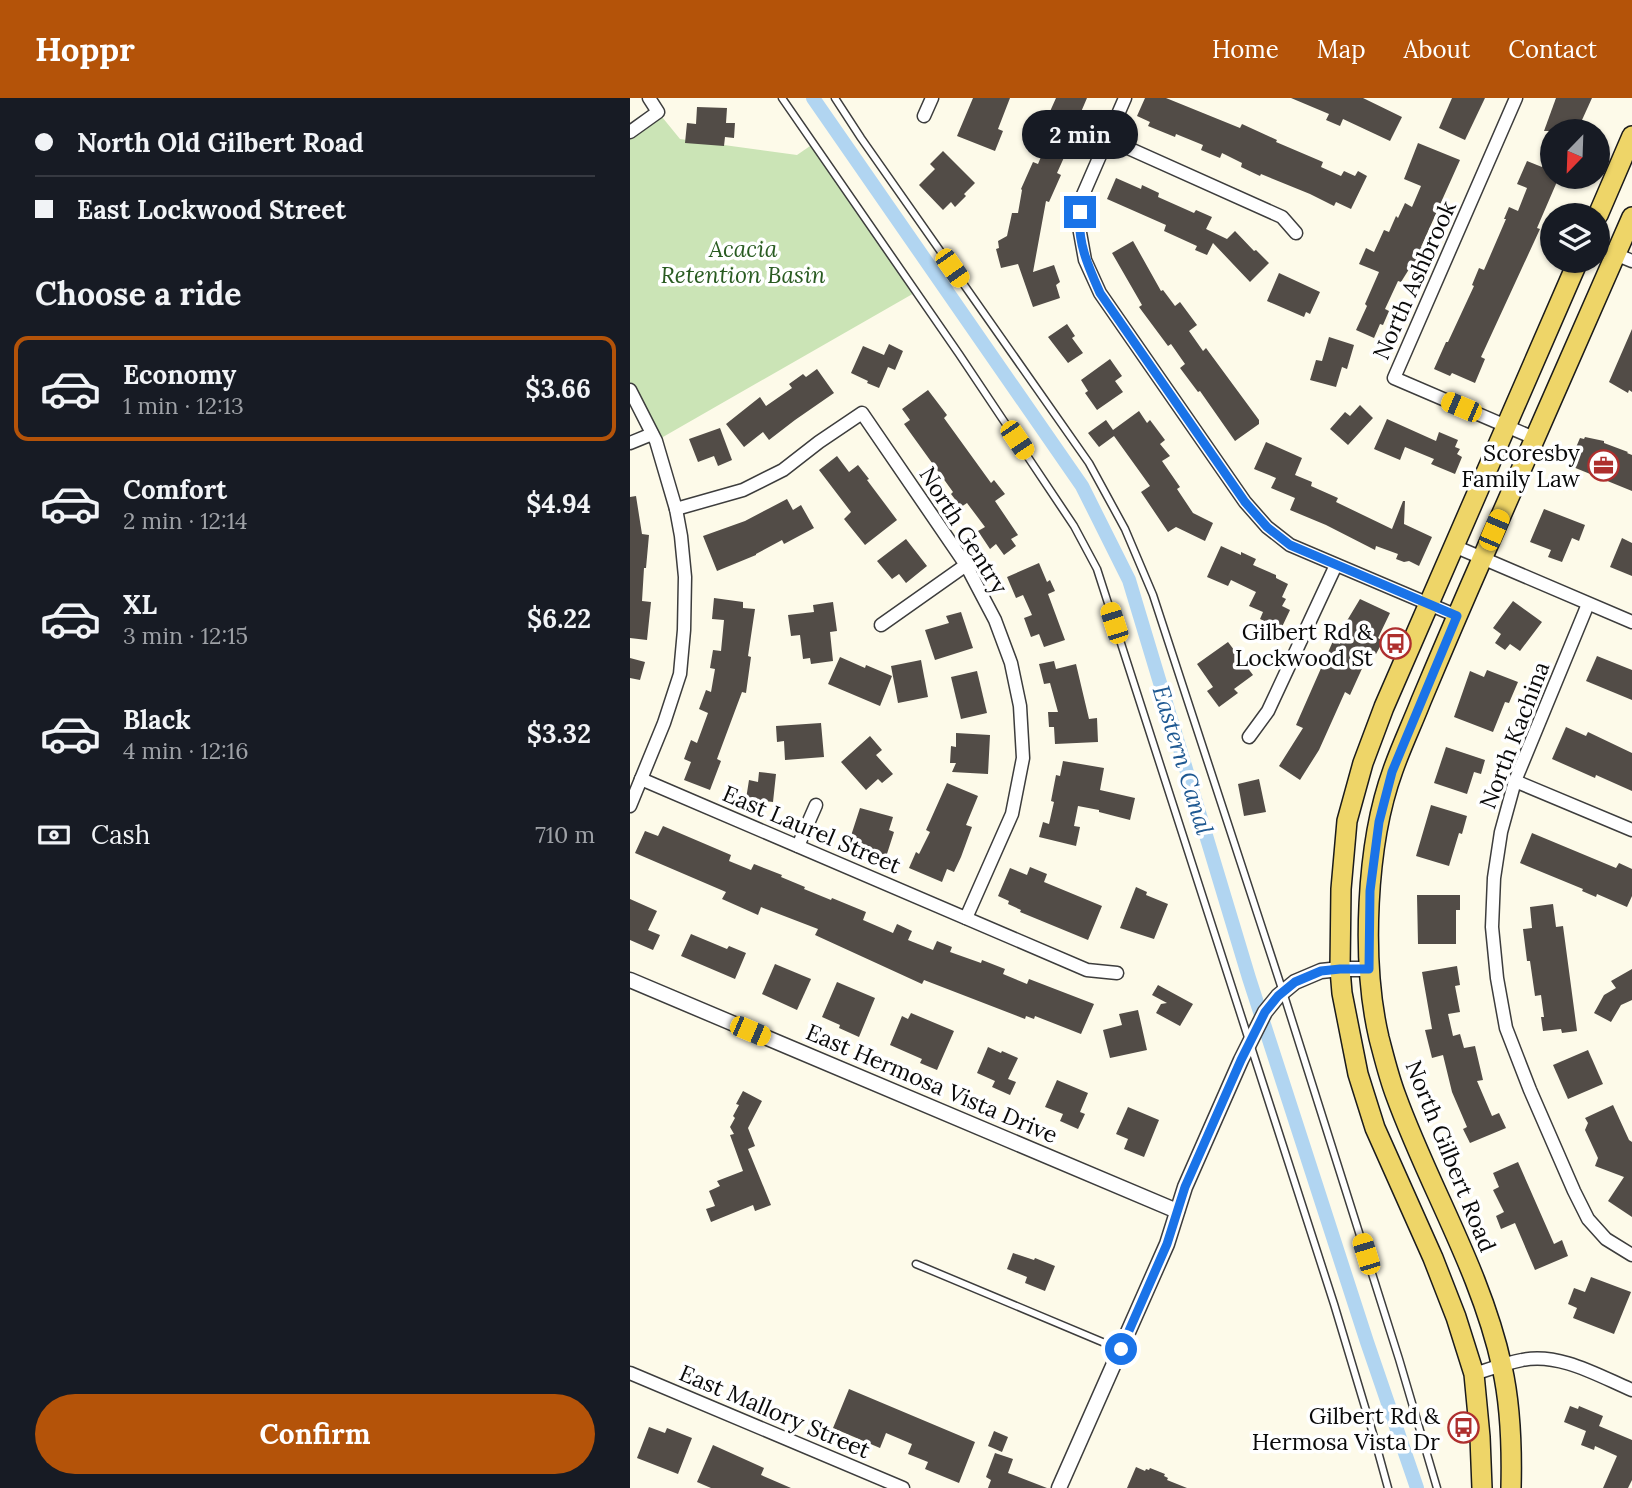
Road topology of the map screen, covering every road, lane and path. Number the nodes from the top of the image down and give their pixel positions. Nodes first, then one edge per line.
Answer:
1 (649, 98) edge
2 (782, 98) edge
3 (835, 98) edge
4 (932, 98) edge
5 (1125, 98) edge
6 (1516, 98) edge
7 (924, 116) dead end
8 (630, 132) edge
9 (1632, 136) edge
10 (1108, 139) junction
11 (1603, 203) edge
12 (1632, 217) edge
13 (1296, 233) dead end
14 (1615, 254) edge
15 (1573, 273) edge
16 (630, 390) edge
17 (1507, 426) junction
18 (652, 434) junction
19 (1534, 438) junction
20 (630, 443) edge
21 (676, 509) junction
22 (1454, 546) junction
23 (1482, 558) junction
24 (966, 565) junction
25 (1336, 565) junction
26 (1429, 604) junction
27 (1588, 604) junction
28 (1457, 616) junction
29 (1632, 622) edge
30 (881, 625) dead end
31 (1249, 737) dead end
32 (641, 779) junction
33 (1515, 781) junction
34 (630, 806) edge
35 (816, 806) dead end
36 (1632, 830) edge
37 (798, 846) junction
38 (966, 918) junction
39 (1340, 969) junction
40 (1369, 969) junction
41 (1116, 973) dead end
42 (630, 980) edge
43 (1280, 994) junction
44 (1251, 1040) junction
45 (1177, 1211) junction
46 (1632, 1255) edge
47 (916, 1264) dead end
48 (1121, 1349) junction
49 (1502, 1365) junction
50 (630, 1373) edge
51 (1474, 1374) junction
52 (1632, 1390) edge
53 (903, 1488) edge
54 (1059, 1488) edge
55 (1388, 1488) edge
56 (1437, 1488) edge
57 (1482, 1488) edge
58 (1511, 1488) edge

1 - 8 street
2 - 44 lane
3 - 43 lane
4 - 7 street
5 - 10 street
6 - 17 street, North Ashbrook
9 - 11 main road
10 - 13 street
10 - 25 street
12 - 14 main road, North Gilbert Road
14 - 19 main road, North Gilbert Road
15 - 17 main road
16 - 18 street
17 - 19 street, North Ashbrook
17 - 22 main road
18 - 20 street
18 - 21 street
19 - 23 main road, North Gilbert Road
21 - 24 street, North Gentry
21 - 32 street
22 - 23 street
22 - 26 main road
23 - 27 street
23 - 28 main road, North Gilbert Road
24 - 30 street
24 - 38 street, North Gentry
25 - 26 street
25 - 31 street
26 - 28 street
26 - 39 main road
27 - 29 street
27 - 33 street, North Kachina
28 - 40 main road, North Gilbert Road
32 - 34 street
32 - 37 street, East Laurel Street
33 - 36 street
33 - 46 street, North Kachina
35 - 37 street
37 - 38 street, East Laurel Street
38 - 41 street, East Laurel Street
39 - 40 street
39 - 43 street
39 - 51 main road
40 - 49 main road, North Gilbert Road
42 - 45 street, East Hermosa Vista Drive
43 - 44 street
43 - 56 lane
44 - 45 street
44 - 55 lane
45 - 48 street
47 - 48 lane
48 - 54 street
49 - 51 street
49 - 52 street
49 - 58 main road, North Gilbert Road
50 - 53 street, East Mallory Street
51 - 57 main road

